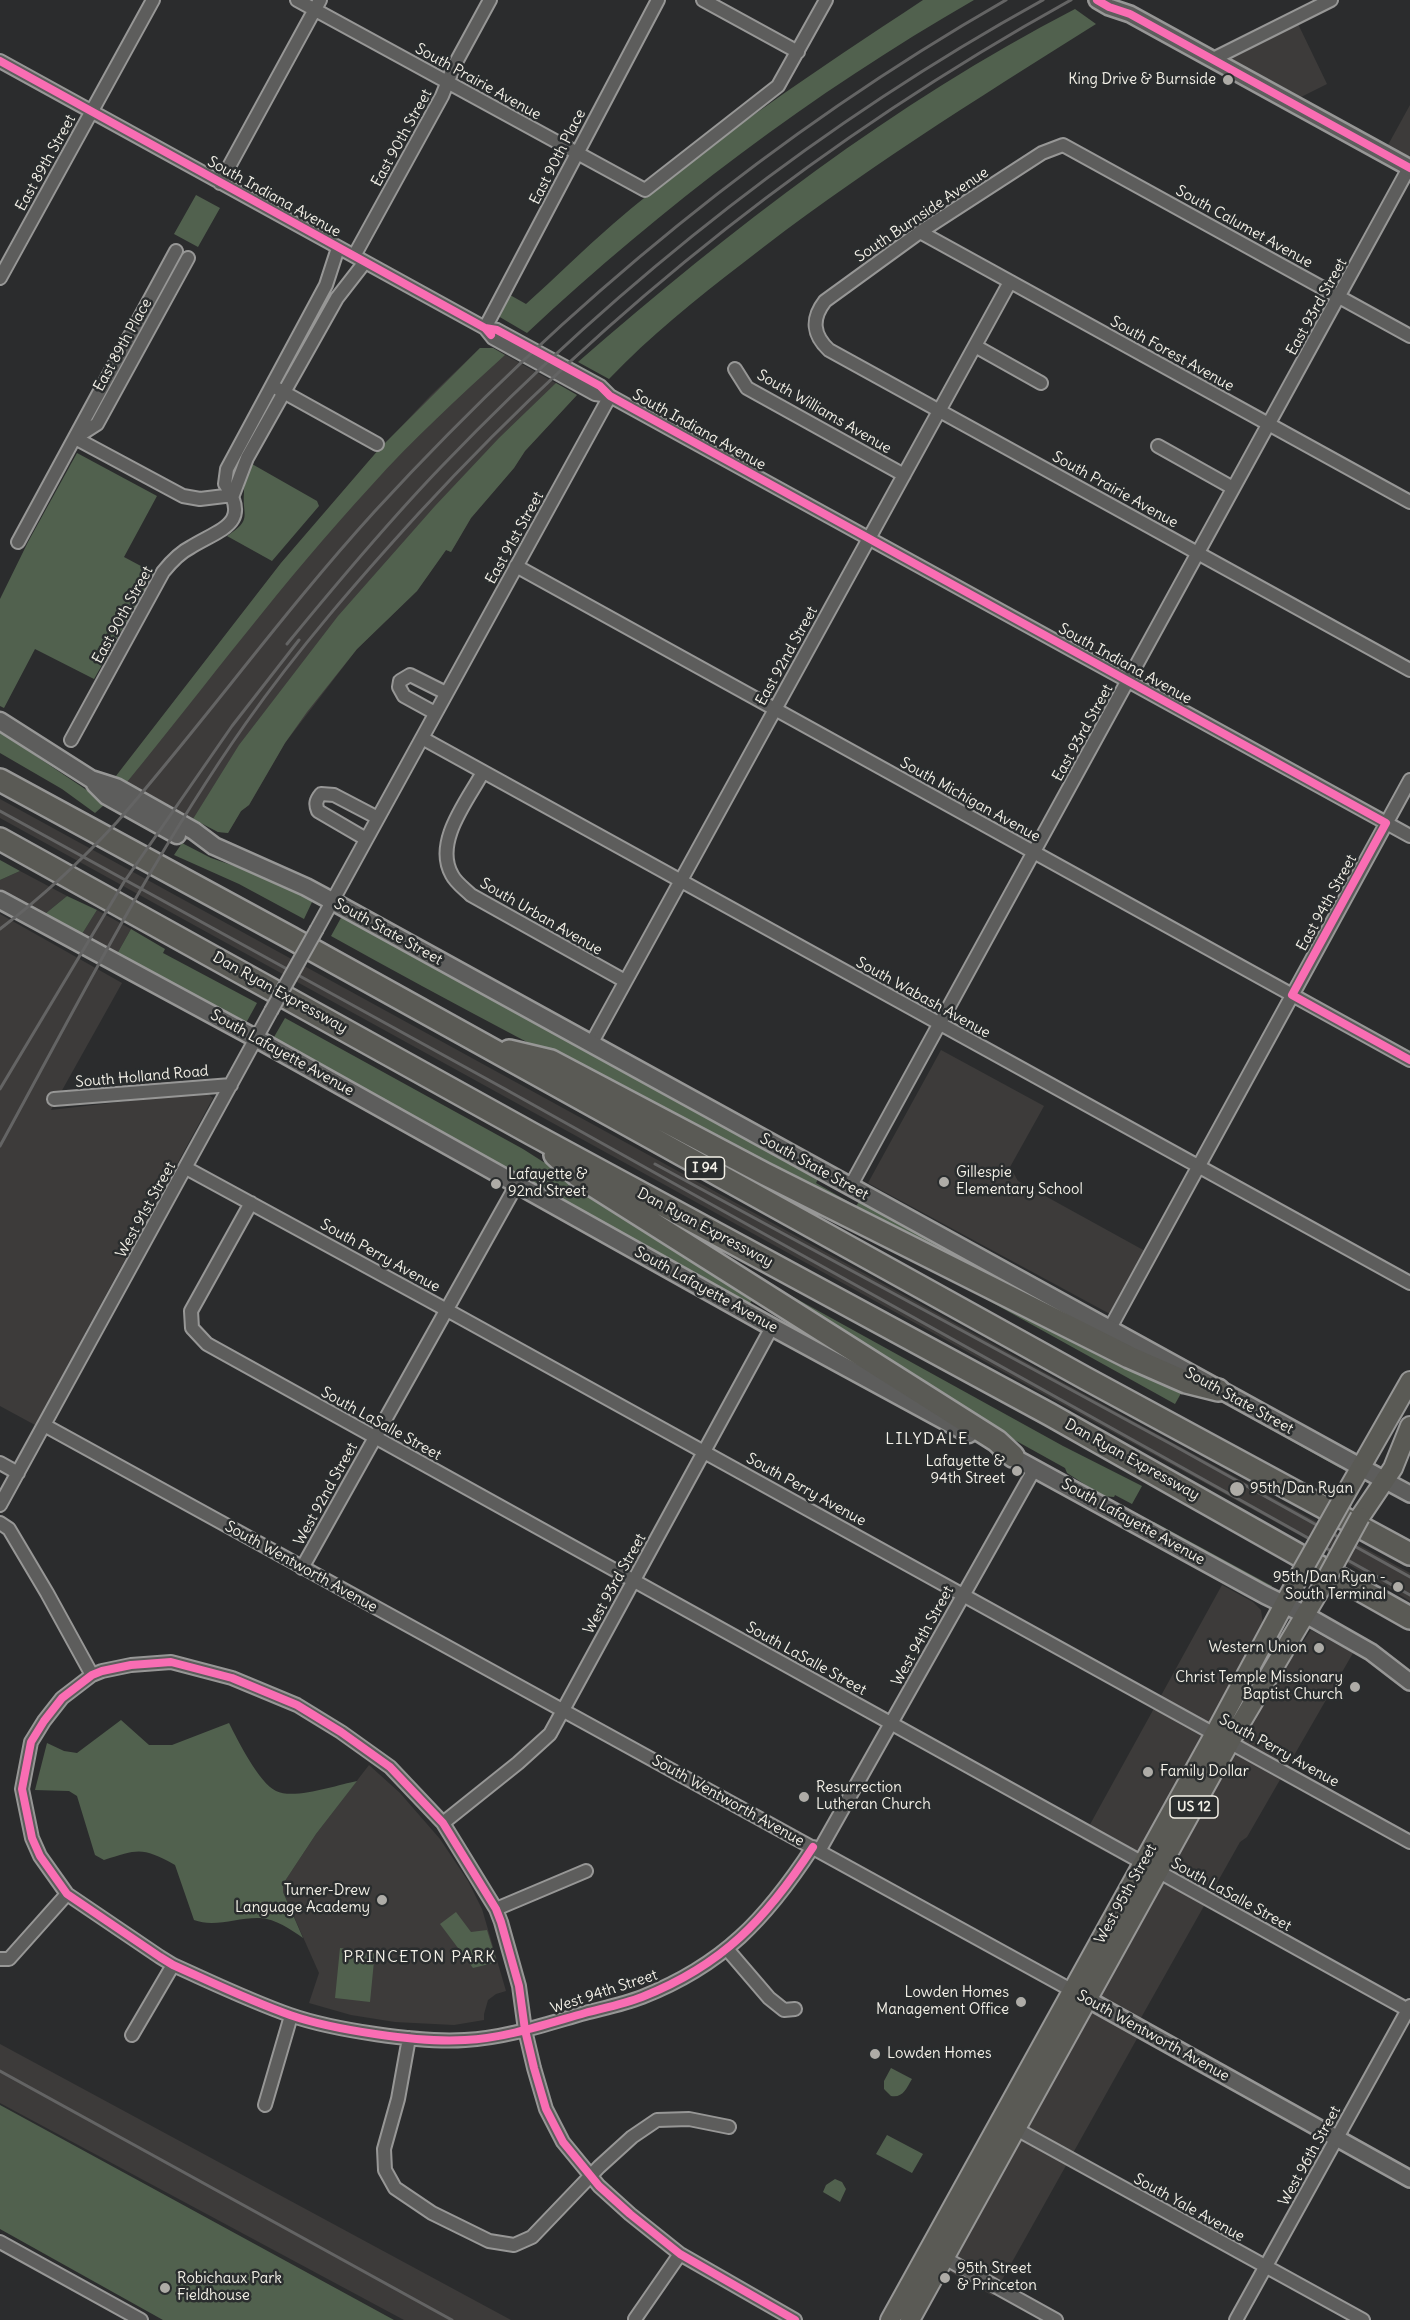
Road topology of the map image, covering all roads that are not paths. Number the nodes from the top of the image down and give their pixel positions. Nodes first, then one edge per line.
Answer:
1 (153, 0) edge
2 (297, 0) edge
3 (490, 0) edge
4 (658, 0) edge
5 (703, 0) edge
6 (826, 0) edge
7 (1097, 0) edge
8 (1117, 0) edge
9 (1331, 0) edge
10 (317, 5) edge
11 (1130, 14) junction
12 (798, 52) junction
13 (1214, 59) junction
14 (0, 61) edge
15 (448, 82) junction
16 (91, 112) junction
17 (1063, 145) joint
18 (578, 153) junction
19 (1410, 167) edge
20 (220, 183) junction
21 (921, 232) junction
22 (338, 248) junction
23 (176, 251) dead end
24 (188, 258) dead end
25 (359, 259) junction
26 (0, 278) edge
27 (1010, 282) junction
28 (1338, 297) junction
29 (815, 327) joint
30 (485, 328) junction
31 (1410, 336) edge
32 (975, 346) junction
33 (735, 369) dead end
34 (1041, 383) dead end
35 (271, 386) junction
36 (284, 393) junction
37 (610, 396) junction
38 (939, 410) junction
39 (1268, 424) junction
40 (75, 438) junction
41 (377, 444) dead end
42 (1158, 446) dead end
43 (904, 475) junction
44 (1233, 488) junction
45 (233, 495) junction
46 (1410, 502) edge
47 (869, 539) junction
48 (18, 542) dead end
49 (1198, 553) junction
50 (516, 566) junction
51 (1410, 670) edge
52 (1128, 681) junction
53 (446, 693) junction
54 (775, 710) junction
55 (435, 713) junction
56 (0, 721) edge
57 (422, 738) junction
58 (71, 740) dead end
59 (483, 772) junction
60 (0, 780) edge
61 (1410, 780) edge
62 (378, 818) junction
63 (1386, 823) junction
64 (1410, 836) edge
65 (0, 839) edge
66 (366, 839) junction
67 (1033, 852) junction
68 (680, 881) junction
69 (0, 900) edge
70 (332, 901) junction
71 (317, 929) joint
72 (625, 981) junction
73 (1292, 996) junction
74 (939, 1024) junction
75 (257, 1039) junction
76 (591, 1044) junction
77 (484, 1046) junction
78 (1410, 1060) edge
79 (231, 1085) junction
80 (54, 1099) dead end
81 (532, 1134) junction
82 (1198, 1167) junction
83 (186, 1168) junction
84 (517, 1184) junction
85 (850, 1187) junction
86 (251, 1203) junction
87 (1410, 1283) edge
88 (446, 1310) junction
89 (772, 1327) junction
90 (1109, 1330) junction
91 (1410, 1381) edge
92 (1218, 1390) junction
93 (44, 1425) junction
94 (1410, 1426) edge
95 (375, 1438) junction
96 (704, 1452) junction
97 (1013, 1456) junction
98 (0, 1463) edge
99 (1361, 1467) junction
100 (1035, 1468) junction
101 (18, 1473) junction
102 (1384, 1480) junction
103 (1410, 1494) edge
104 (0, 1505) edge
105 (0, 1523) edge
106 (1410, 1554) edge
107 (302, 1568) junction
108 (634, 1581) junction
109 (963, 1594) junction
110 (1284, 1605) junction
111 (1306, 1615) junction
112 (1410, 1618) edge
113 (92, 1675) junction
114 (1410, 1682) edge
115 (563, 1711) junction
116 (891, 1724) junction
117 (1223, 1737) junction
118 (443, 1823) junction
119 (1410, 1842) edge
120 (816, 1849) junction
121 (1151, 1868) junction
122 (586, 1871) dead end
123 (67, 1893) junction
124 (496, 1909) junction
125 (728, 1949) junction
126 (4, 1959) edge
127 (173, 1965) junction
128 (1080, 1995) junction
129 (795, 2009) dead end
130 (1409, 2009) edge
131 (291, 2016) junction
132 (525, 2030) junction
133 (132, 2035) dead end
134 (409, 2038) junction
135 (265, 2105) dead end
136 (1008, 2125) junction
137 (729, 2127) dead end
138 (1337, 2138) junction
139 (590, 2176) junction
140 (1410, 2179) edge
141 (0, 2242) edge
142 (680, 2254) junction
143 (936, 2254) junction
144 (1265, 2267) junction
145 (634, 2319) edge
146 (141, 2320) edge
147 (795, 2320) edge
148 (890, 2320) edge
149 (910, 2320) edge
150 (1056, 2320) edge
151 (1236, 2320) edge
152 (1363, 2320) edge

1 - 16 street, East 89th Street
2 - 10 street, South Prairie Avenue
3 - 15 street, East 90th Street
4 - 18 street, East 90th Place
5 - 12 street
6 - 12 street
7 - 11 street
8 - 11 street
9 - 13 street
10 - 15 street, South Prairie Avenue
10 - 20 street
11 - 13 street
12 - 18 street, South Prairie Avenue
13 - 19 street
14 - 16 street, South Indiana Avenue
15 - 18 street, South Prairie Avenue
15 - 25 street, East 90th Street
16 - 20 street, South Indiana Avenue
16 - 26 street, East 89th Street
17 - 21 street, South Burnside Avenue
17 - 28 street, South Calumet Avenue
18 - 30 street, East 90th Place
19 - 28 street, East 93rd Street
20 - 22 street, South Indiana Avenue
21 - 27 street, South Forest Avenue
21 - 29 street, South Burnside Avenue
22 - 25 street, South Indiana Avenue
22 - 35 street, East 90th Street
23 - 40 street, East 89th Place
24 - 40 street, East 89th Place
25 - 30 street, South Indiana Avenue
25 - 36 street, East 90th Street
27 - 32 street, East 92nd Street
27 - 39 street, South Forest Avenue
28 - 31 street, South Calumet Avenue
28 - 39 street, East 93rd Street
29 - 38 street, South Prairie Avenue
30 - 37 street, South Indiana Avenue
32 - 34 street
32 - 38 street, East 92nd Street
33 - 43 street, South Williams Avenue
35 - 36 street
35 - 45 street, East 90th Street
36 - 41 street
36 - 45 street, East 90th Street
37 - 47 street, South Indiana Avenue
37 - 50 street, East 91st Street
38 - 43 street, East 92nd Street
38 - 49 street, South Prairie Avenue
39 - 44 street, East 93rd Street
39 - 46 street, South Forest Avenue
40 - 45 street
40 - 48 street, East 89th Place
42 - 44 street
43 - 47 street, East 92nd Street
44 - 49 street, East 93rd Street
45 - 58 street, East 90th Street
47 - 52 street, South Indiana Avenue
47 - 54 street, East 92nd Street
49 - 51 street, South Prairie Avenue
49 - 52 street, East 93rd Street
50 - 53 street, East 91st Street
50 - 54 street, South Michigan Avenue
52 - 63 street, South Indiana Avenue
52 - 67 street, East 93rd Street
53 - 55 street, East 91st Street
53 - 55 street
54 - 67 street, South Michigan Avenue
54 - 68 street, East 92nd Street
55 - 57 street, East 91st Street
56 - 70 main road, South State Street
57 - 59 street, South Wabash Avenue
57 - 62 street, East 91st Street
59 - 68 street, South Wabash Avenue
59 - 72 street, South Urban Avenue
60 - 77 highway, I 94
61 - 63 street, East 94th Street
62 - 66 street, East 91st Street
62 - 66 street
63 - 64 street, South Indiana Avenue
63 - 73 street, East 94th Street
65 - 81 highway, Dan Ryan Expressway
66 - 70 street, East 91st Street
67 - 73 street, South Michigan Avenue
67 - 74 street, East 93rd Street
68 - 72 street, East 92nd Street
68 - 74 street, South Wabash Avenue
69 - 75 main road, South Lafayette Avenue
70 - 71 street, East 91st Street
70 - 76 main road, South State Street
71 - 75 street, West 91st Street, bridge
72 - 76 street, East 92nd Street
73 - 78 street, South Michigan Avenue
73 - 82 street, East 94th Street
74 - 82 street, South Wabash Avenue
74 - 85 street, East 93rd Street
75 - 79 street, West 91st Street
75 - 84 main road, South Lafayette Avenue
76 - 85 main road, South State Street
77 - 92 highway
77 - 106 highway, I 94
79 - 80 street, South Holland Road
79 - 83 street, West 91st Street
81 - 97 highway
81 - 112 highway, Dan Ryan Expressway
82 - 87 street, South Wabash Avenue
82 - 90 street, East 94th Street
83 - 86 street, South Perry Avenue
83 - 93 street, West 91st Street
84 - 88 street, West 92nd Street
84 - 89 main road, South Lafayette Avenue
85 - 90 main road, South State Street
86 - 88 street, South Perry Avenue
86 - 95 street, South LaSalle Street
88 - 95 street, West 92nd Street
88 - 96 street, South Perry Avenue
89 - 96 street, West 93rd Street
89 - 97 main road, South Lafayette Avenue
90 - 92 main road, South State Street
91 - 99 main road, US 12
92 - 99 main road, South State Street
93 - 101 street, West 91st Street
93 - 107 street, South Wentworth Avenue
94 - 102 main road, US 12
95 - 107 street, West 92nd Street
95 - 108 street, South LaSalle Street
96 - 108 street, West 93rd Street
96 - 109 street, South Perry Avenue
97 - 100 main road, South Lafayette Avenue
98 - 101 street
99 - 102 main road, South State Street
99 - 110 main road, West 95th Street / US 12, bridge
100 - 109 street, West 94th Street
100 - 110 main road, South Lafayette Avenue
101 - 104 street, West 91st Street
102 - 103 street, South State Street
102 - 111 main road, West 95th Street / US 12, bridge
105 - 113 street
107 - 115 street, South Wentworth Avenue
108 - 115 street, West 93rd Street
108 - 116 street, South LaSalle Street
109 - 116 street, West 94th Street
109 - 117 street, South Perry Avenue
110 - 111 main road, South Lafayette Avenue
110 - 117 main road, West 95th Street / US 12
111 - 114 street, South Lafayette Avenue
111 - 117 main road, West 95th Street / US 12
113 - 118 street
113 - 123 street, West 94th Street
115 - 118 street, West 93rd Street
115 - 120 street, South Wentworth Avenue
116 - 120 street, West 94th Street
116 - 121 street, South LaSalle Street
117 - 119 street, South Perry Avenue
117 - 121 main road, West 95th Street / US 12
118 - 124 street
120 - 125 street, West 94th Street
120 - 128 street, South Wentworth Avenue
121 - 128 main road, West 95th Street / US 12
121 - 130 street, South LaSalle Street
122 - 124 street
123 - 126 street
123 - 127 street, West 94th Street
124 - 132 street
125 - 129 street
125 - 132 street, West 94th Street
127 - 131 street, West 94th Street
127 - 133 street
128 - 136 main road, West 95th Street / US 12
128 - 138 street, South Wentworth Avenue
130 - 138 street, West 96th Street
131 - 134 street, West 94th Street
131 - 135 street
132 - 134 street, West 94th Street
132 - 139 street
134 - 139 street
136 - 143 main road, West 95th Street / US 12
136 - 144 street, South Yale Avenue
137 - 139 street
138 - 140 street, South Wentworth Avenue
138 - 144 street, West 96th Street
139 - 142 street
141 - 146 street
142 - 145 street
142 - 147 street
143 - 148 main road, West 95th Street / US 12
143 - 149 main road, West 95th Street / US 12
143 - 150 street
144 - 151 street, West 96th Street
144 - 152 street, South Yale Avenue

